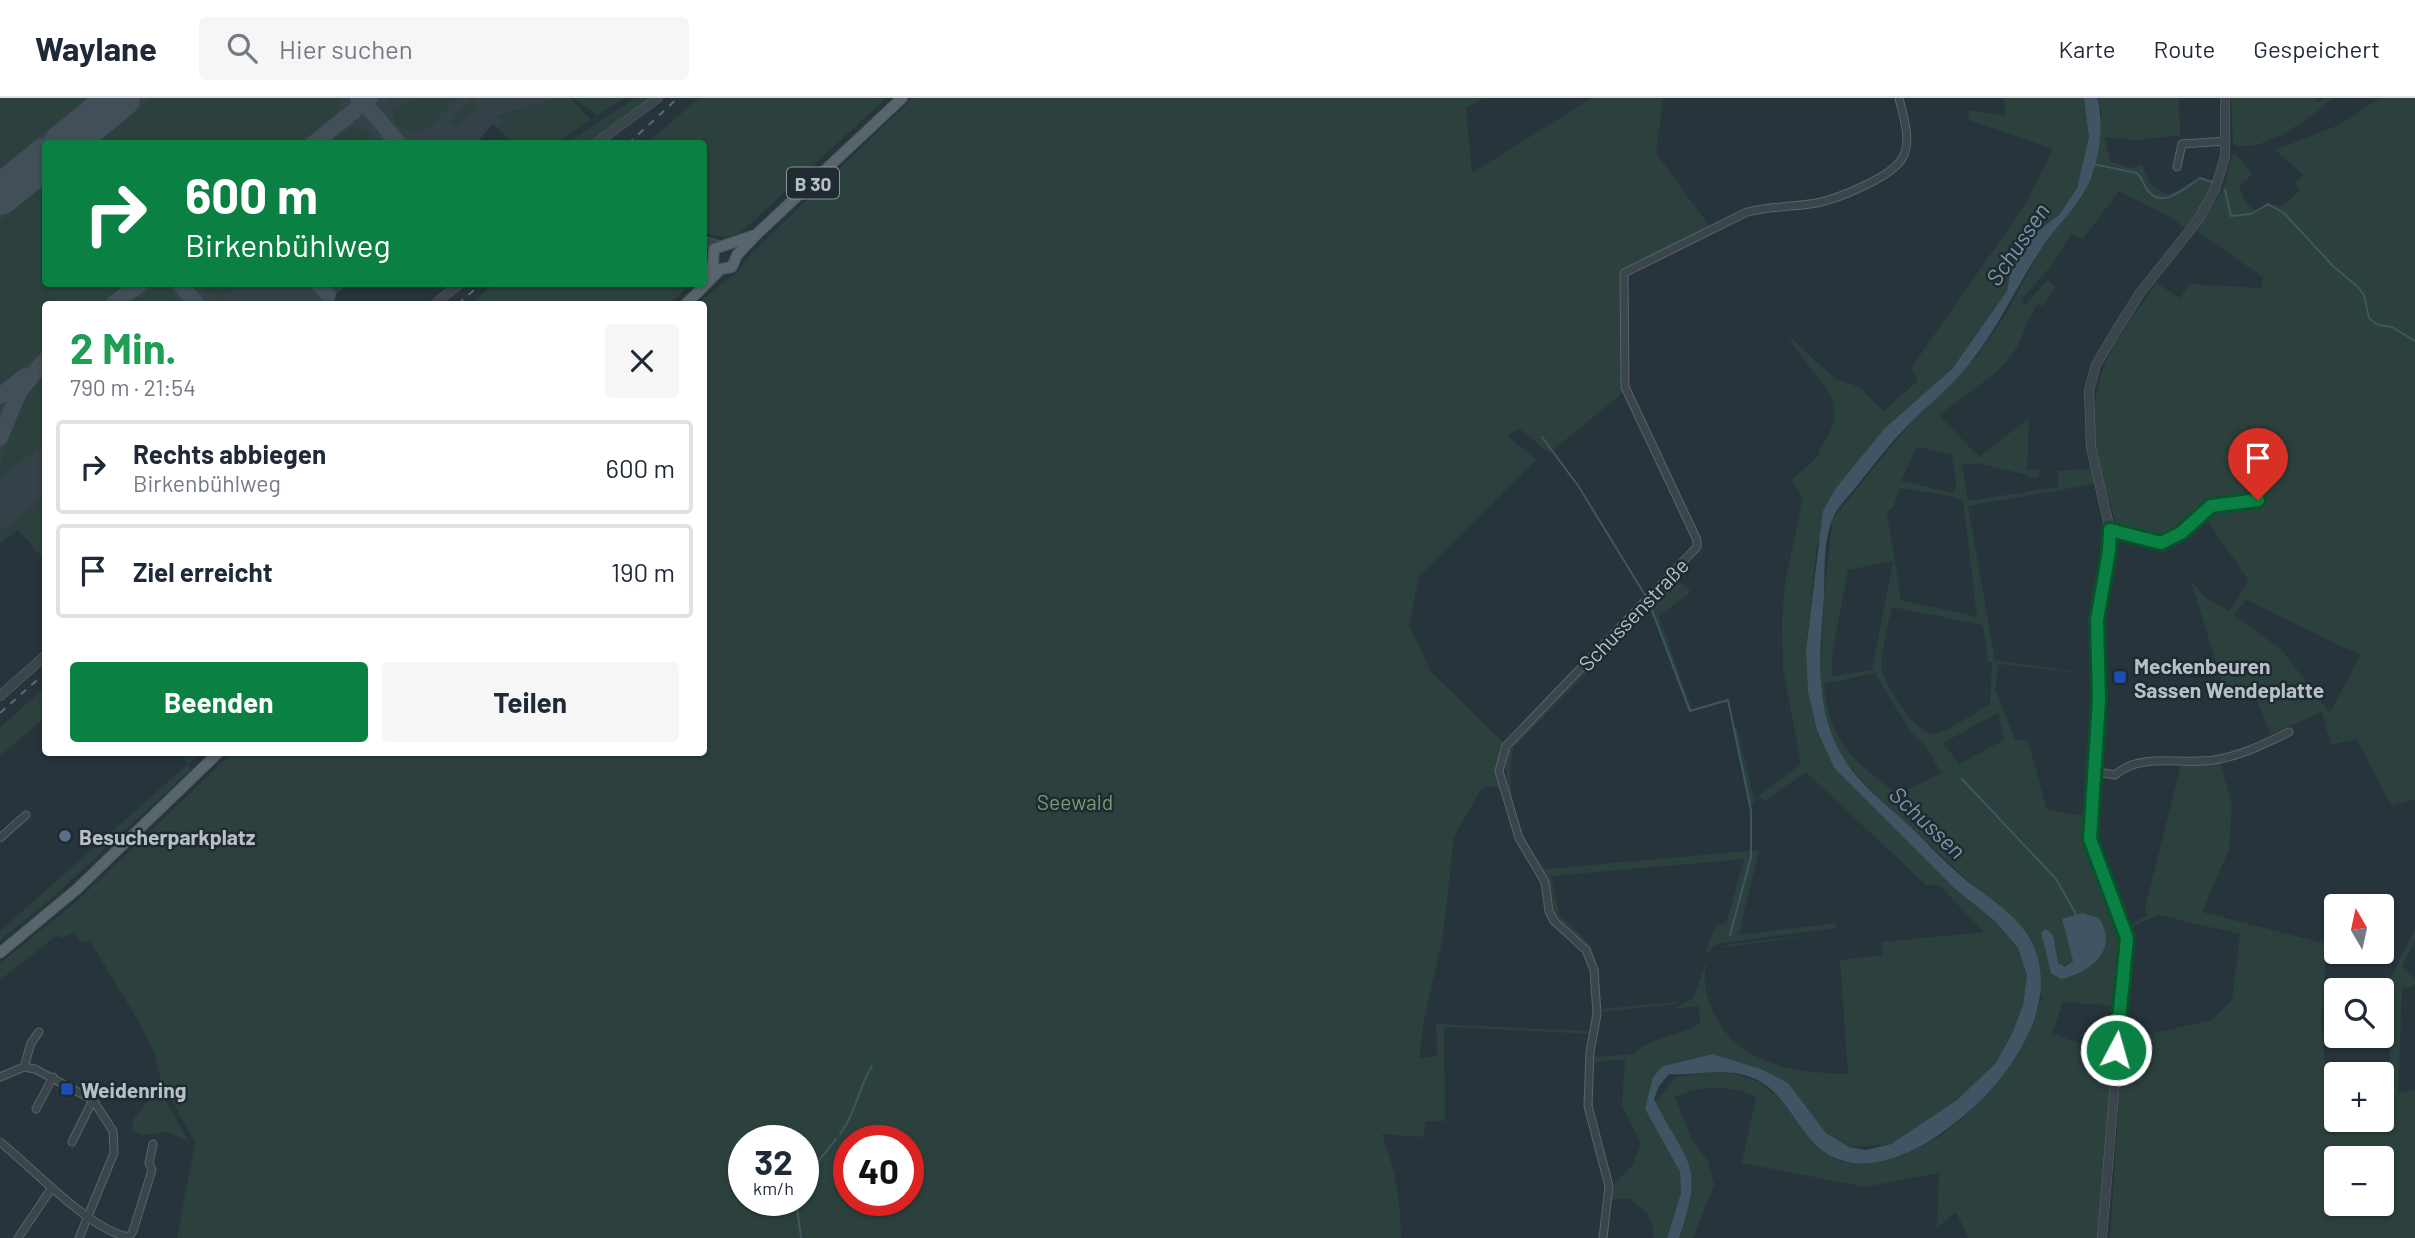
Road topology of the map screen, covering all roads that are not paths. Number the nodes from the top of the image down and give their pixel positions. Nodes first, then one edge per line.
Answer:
1 (658, 98) edge
2 (902, 98) edge
3 (1899, 98) edge
4 (2225, 98) edge
5 (600, 140) edge
6 (2226, 141) junction
7 (2177, 167) dead end
8 (757, 234) junction
9 (714, 252) edge
10 (737, 255) junction
11 (707, 274) edge
12 (455, 287) edge
13 (703, 287) edge
14 (438, 301) edge
15 (689, 301) edge
16 (2258, 500) dead end
17 (2110, 530) junction
18 (42, 658) edge
19 (3, 691) edge
20 (2289, 732) dead end
21 (215, 756) edge
22 (2093, 771) junction
23 (26, 815) dead end
24 (0, 838) edge
25 (0, 953) edge
26 (39, 1032) dead end
27 (24, 1067) junction
28 (0, 1077) edge
29 (53, 1077) junction
30 (93, 1100) junction
31 (36, 1109) dead end
32 (0, 1142) edge
33 (72, 1142) dead end
34 (153, 1144) dead end
35 (51, 1189) junction
36 (87, 1216) junction
37 (18, 1238) edge
38 (79, 1238) edge
39 (1603, 1238) edge
40 (2102, 1238) edge

1 - 5 street
2 - 8 main road, B 30
3 - 39 street, Schussenstraße
4 - 6 street
6 - 7 street
6 - 17 street
8 - 9 main road, B 30
8 - 10 main road, B 30
9 - 10 main road
9 - 10 main road, B 30
9 - 11 main road, B 30
12 - 14 street
13 - 15 main road, B 30
16 - 17 street
17 - 22 street
18 - 19 street
20 - 22 street
21 - 25 main road
22 - 40 street
23 - 24 street
26 - 27 street
27 - 28 street
27 - 29 street
29 - 30 street
29 - 31 street
30 - 33 street
30 - 36 street
32 - 35 street
34 - 36 street
35 - 36 street
35 - 37 street
36 - 38 street

